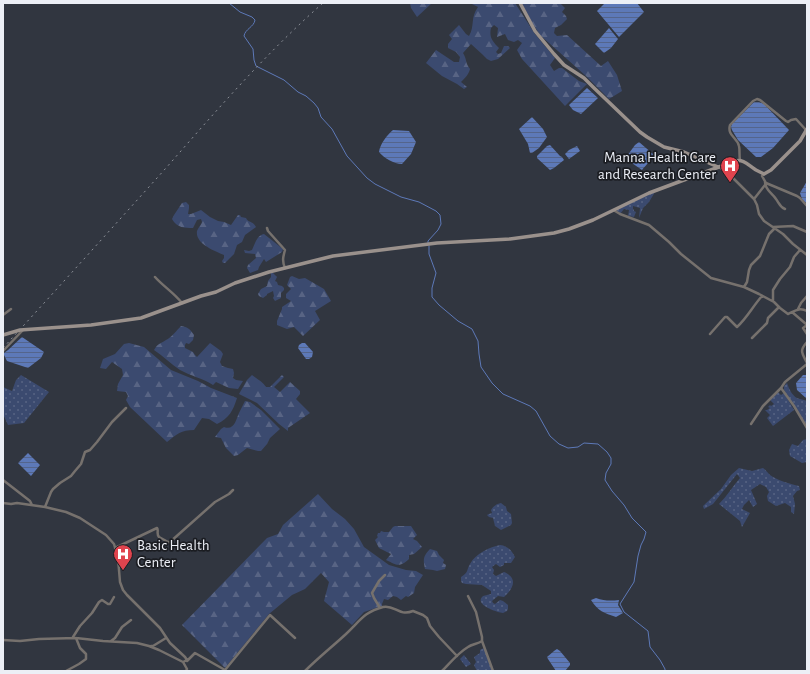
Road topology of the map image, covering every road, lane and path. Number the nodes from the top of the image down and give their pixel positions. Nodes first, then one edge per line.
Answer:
1 (520, 3) edge
2 (806, 132) edge
3 (740, 160) junction
4 (718, 167) junction
5 (764, 174) junction
6 (765, 183) junction
7 (754, 199) junction
8 (807, 206) edge
9 (785, 209) dead end
10 (615, 210) junction
11 (267, 228) dead end
12 (774, 228) junction
13 (807, 232) edge
14 (800, 250) junction
15 (807, 255) edge
16 (285, 268) junction
17 (155, 277) dead end
18 (744, 287) junction
19 (762, 296) junction
20 (806, 298) edge
21 (773, 302) junction
22 (182, 303) junction
23 (779, 307) junction
24 (11, 309) dead end
25 (798, 309) junction
26 (807, 311) edge
27 (792, 312) junction
28 (3, 315) edge
29 (23, 330) junction
30 (3, 334) edge
31 (710, 334) dead end
32 (807, 334) edge
33 (752, 338) dead end
34 (807, 342) edge
35 (3, 351) edge
36 (807, 363) edge
37 (781, 388) junction
38 (126, 408) dead end
39 (751, 424) dead end
40 (807, 428) edge
41 (3, 480) edge
42 (233, 490) dead end
43 (3, 503) edge
44 (32, 505) junction
45 (45, 507) junction
46 (115, 548) junction
47 (385, 575) dead end
48 (468, 596) dead end
49 (114, 597) dead end
50 (380, 608) junction
51 (131, 620) dead end
52 (74, 638) junction
53 (166, 638) junction
54 (295, 638) dead end
55 (3, 640) edge
56 (482, 641) junction
57 (110, 642) junction
58 (149, 646) junction
59 (457, 656) junction
60 (185, 662) junction
61 (66, 671) edge
62 (186, 671) edge
63 (225, 671) edge
64 (305, 671) edge
65 (442, 671) edge
66 (493, 671) edge

1 - 4 main road
2 - 3 street
2 - 5 main road
3 - 4 main road
3 - 5 main road
4 - 7 street
4 - 10 main road
5 - 6 street
6 - 7 street
6 - 8 street
6 - 9 street
7 - 12 street
10 - 16 main road
10 - 18 street
11 - 16 street
12 - 13 street
12 - 14 street
12 - 18 street
14 - 15 street
14 - 21 street
16 - 22 main road
17 - 22 street
18 - 19 street
19 - 21 street
19 - 31 street
20 - 25 street
21 - 23 street
22 - 29 main road
23 - 27 street
23 - 33 street
24 - 28 street
25 - 26 street
25 - 27 street
27 - 32 street
29 - 30 main road
29 - 35 street
34 - 36 street
36 - 37 street
37 - 39 street
37 - 40 street
38 - 45 street
41 - 44 street
42 - 46 street
43 - 44 street
44 - 45 street
45 - 46 street
46 - 53 street
47 - 50 street
48 - 56 street
49 - 52 street
50 - 59 street
50 - 64 street
51 - 57 street
52 - 55 street
52 - 57 street
52 - 61 street
53 - 58 street
53 - 60 street
54 - 63 street
56 - 59 street
56 - 66 street
57 - 58 street
58 - 60 street
59 - 65 street
60 - 62 street
60 - 63 street

